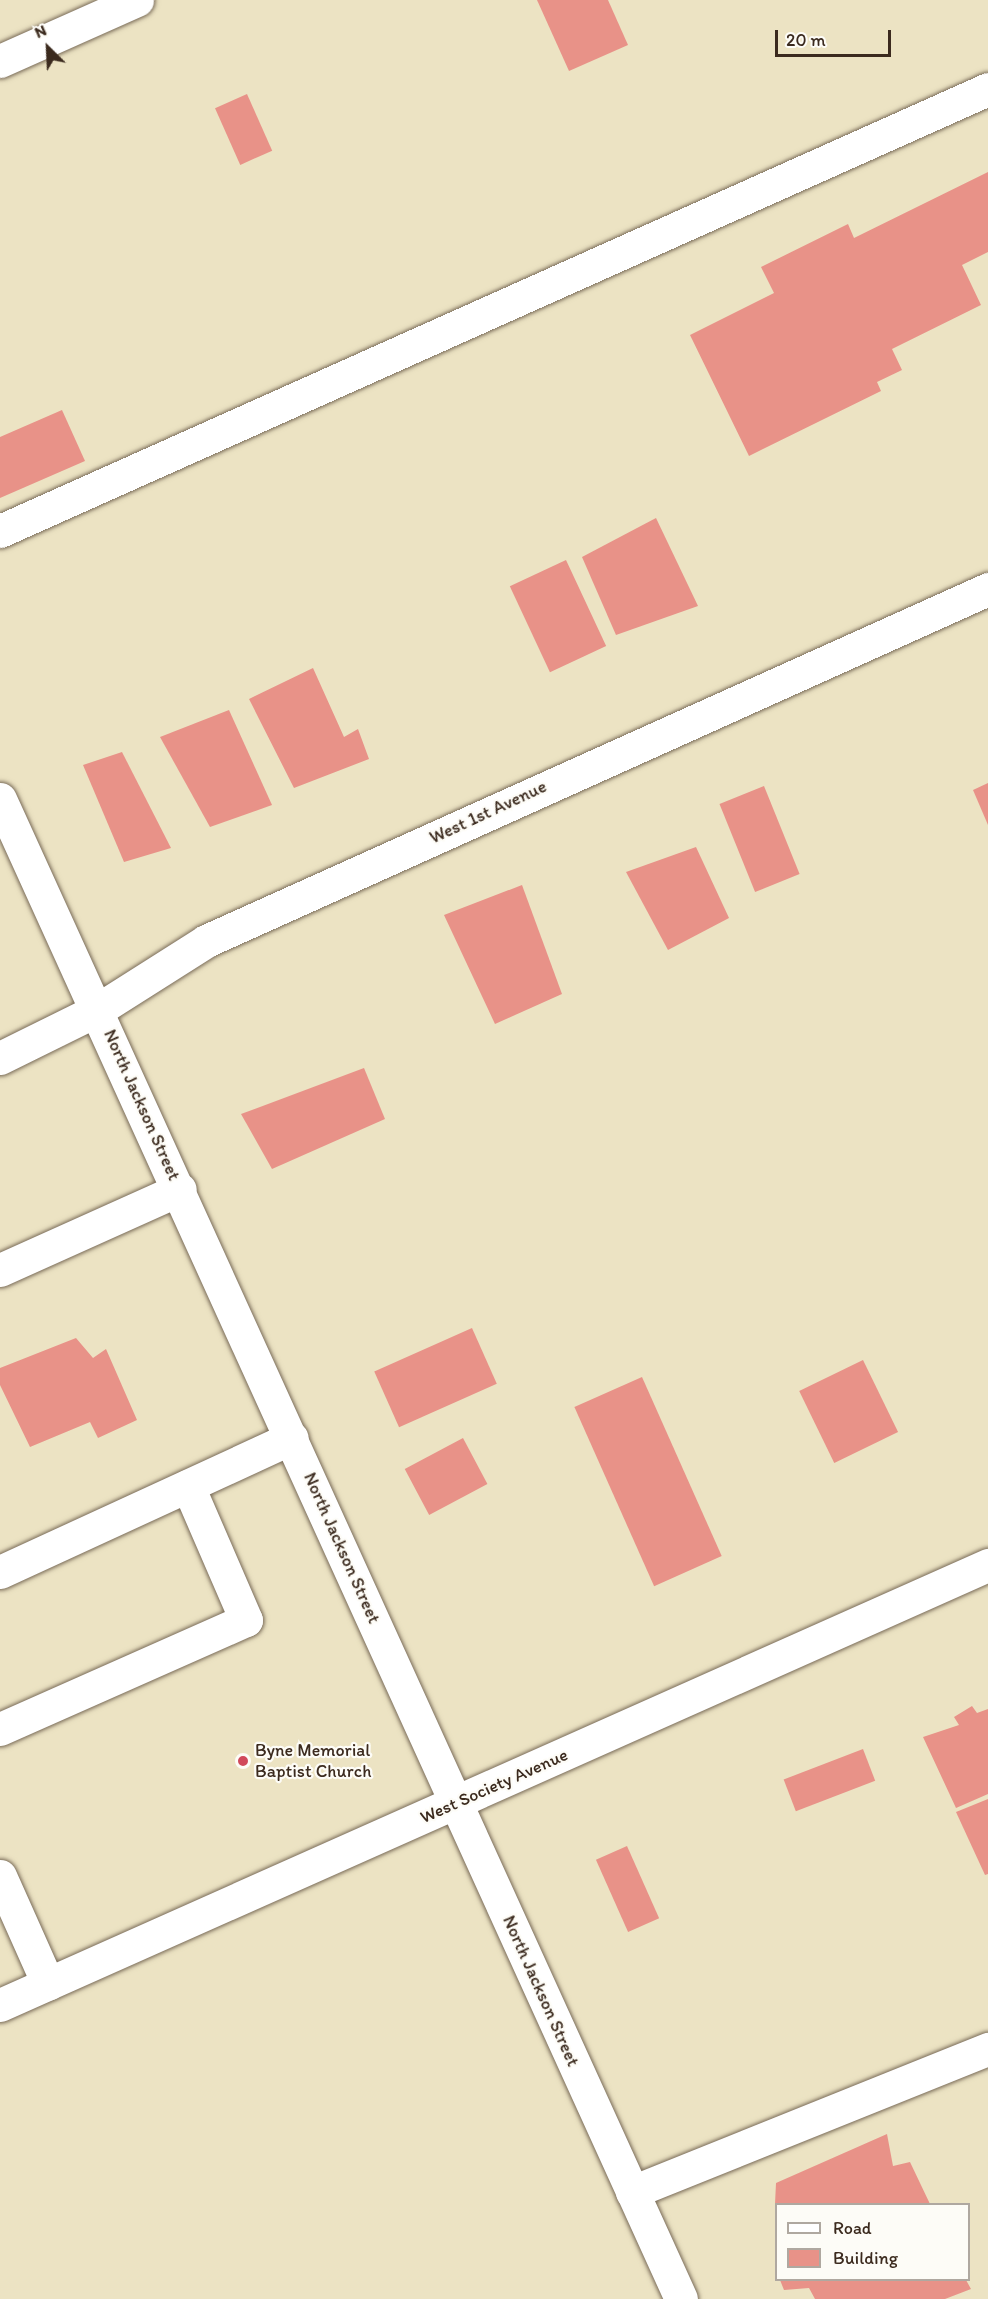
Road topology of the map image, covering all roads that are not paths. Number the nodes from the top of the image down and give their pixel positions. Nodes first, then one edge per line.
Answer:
1 (137, 0) edge
2 (0, 61) edge
3 (988, 89) edge
4 (0, 531) edge
5 (988, 589) edge
6 (0, 799) edge
7 (99, 1009) junction
8 (0, 1058) edge
9 (180, 1189) junction
10 (0, 1270) edge
11 (292, 1438) junction
12 (188, 1486) junction
13 (988, 1565) edge
14 (0, 1572) edge
15 (0, 1729) edge
16 (457, 1804) junction
17 (0, 1876) edge
18 (48, 1984) junction
19 (0, 2005) edge
20 (988, 2049) edge
21 (632, 2192) junction
22 (681, 2299) edge

1 - 2 street
3 - 4 street
5 - 7 street, West 1st Avenue
6 - 7 street, North Jackson Street
7 - 8 street, West 1st Avenue
7 - 9 street, North Jackson Street
9 - 10 street
9 - 11 street, North Jackson Street
11 - 12 street
11 - 16 street, North Jackson Street
12 - 14 street
12 - 15 street
13 - 16 street, West Society Avenue
16 - 18 street, West Society Avenue
16 - 21 street, North Jackson Street
17 - 18 street
18 - 19 street, West Society Avenue
20 - 21 street
21 - 22 street, North Jackson Street

